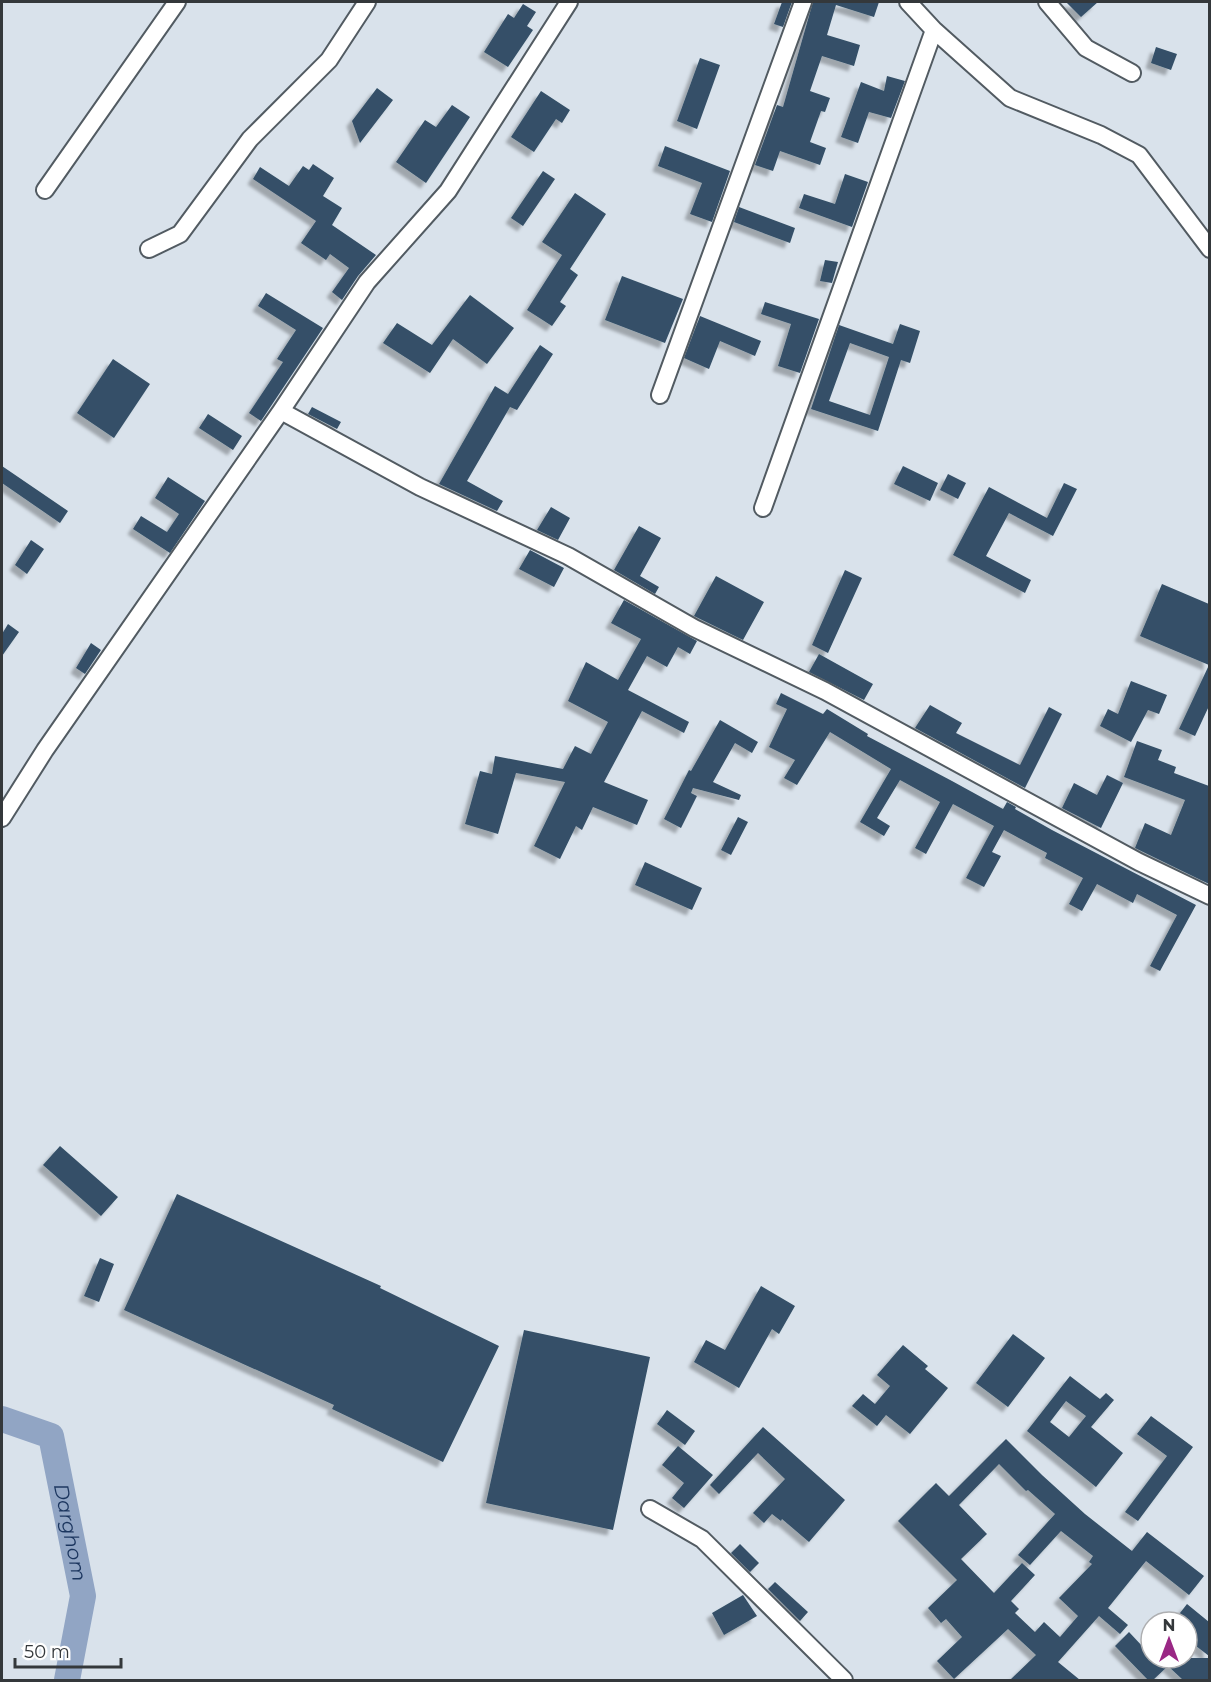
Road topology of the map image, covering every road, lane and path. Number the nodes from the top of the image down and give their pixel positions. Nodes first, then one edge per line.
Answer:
1 (177, 2) edge
2 (367, 2) edge
3 (569, 2) edge
4 (803, 2) edge
5 (908, 2) edge
6 (1047, 2) edge
7 (934, 30) junction
8 (1132, 73) dead end
9 (45, 190) dead end
10 (148, 249) dead end
11 (1209, 249) edge
12 (660, 395) dead end
13 (280, 411) junction
14 (763, 508) dead end
15 (2, 818) edge
16 (1209, 896) edge
17 (650, 1509) dead end
18 (844, 1680) edge

1 - 9 street
2 - 10 street
3 - 13 street
4 - 12 street
5 - 7 street
6 - 8 street
7 - 11 street
7 - 14 street
13 - 15 street
13 - 16 street
17 - 18 street

